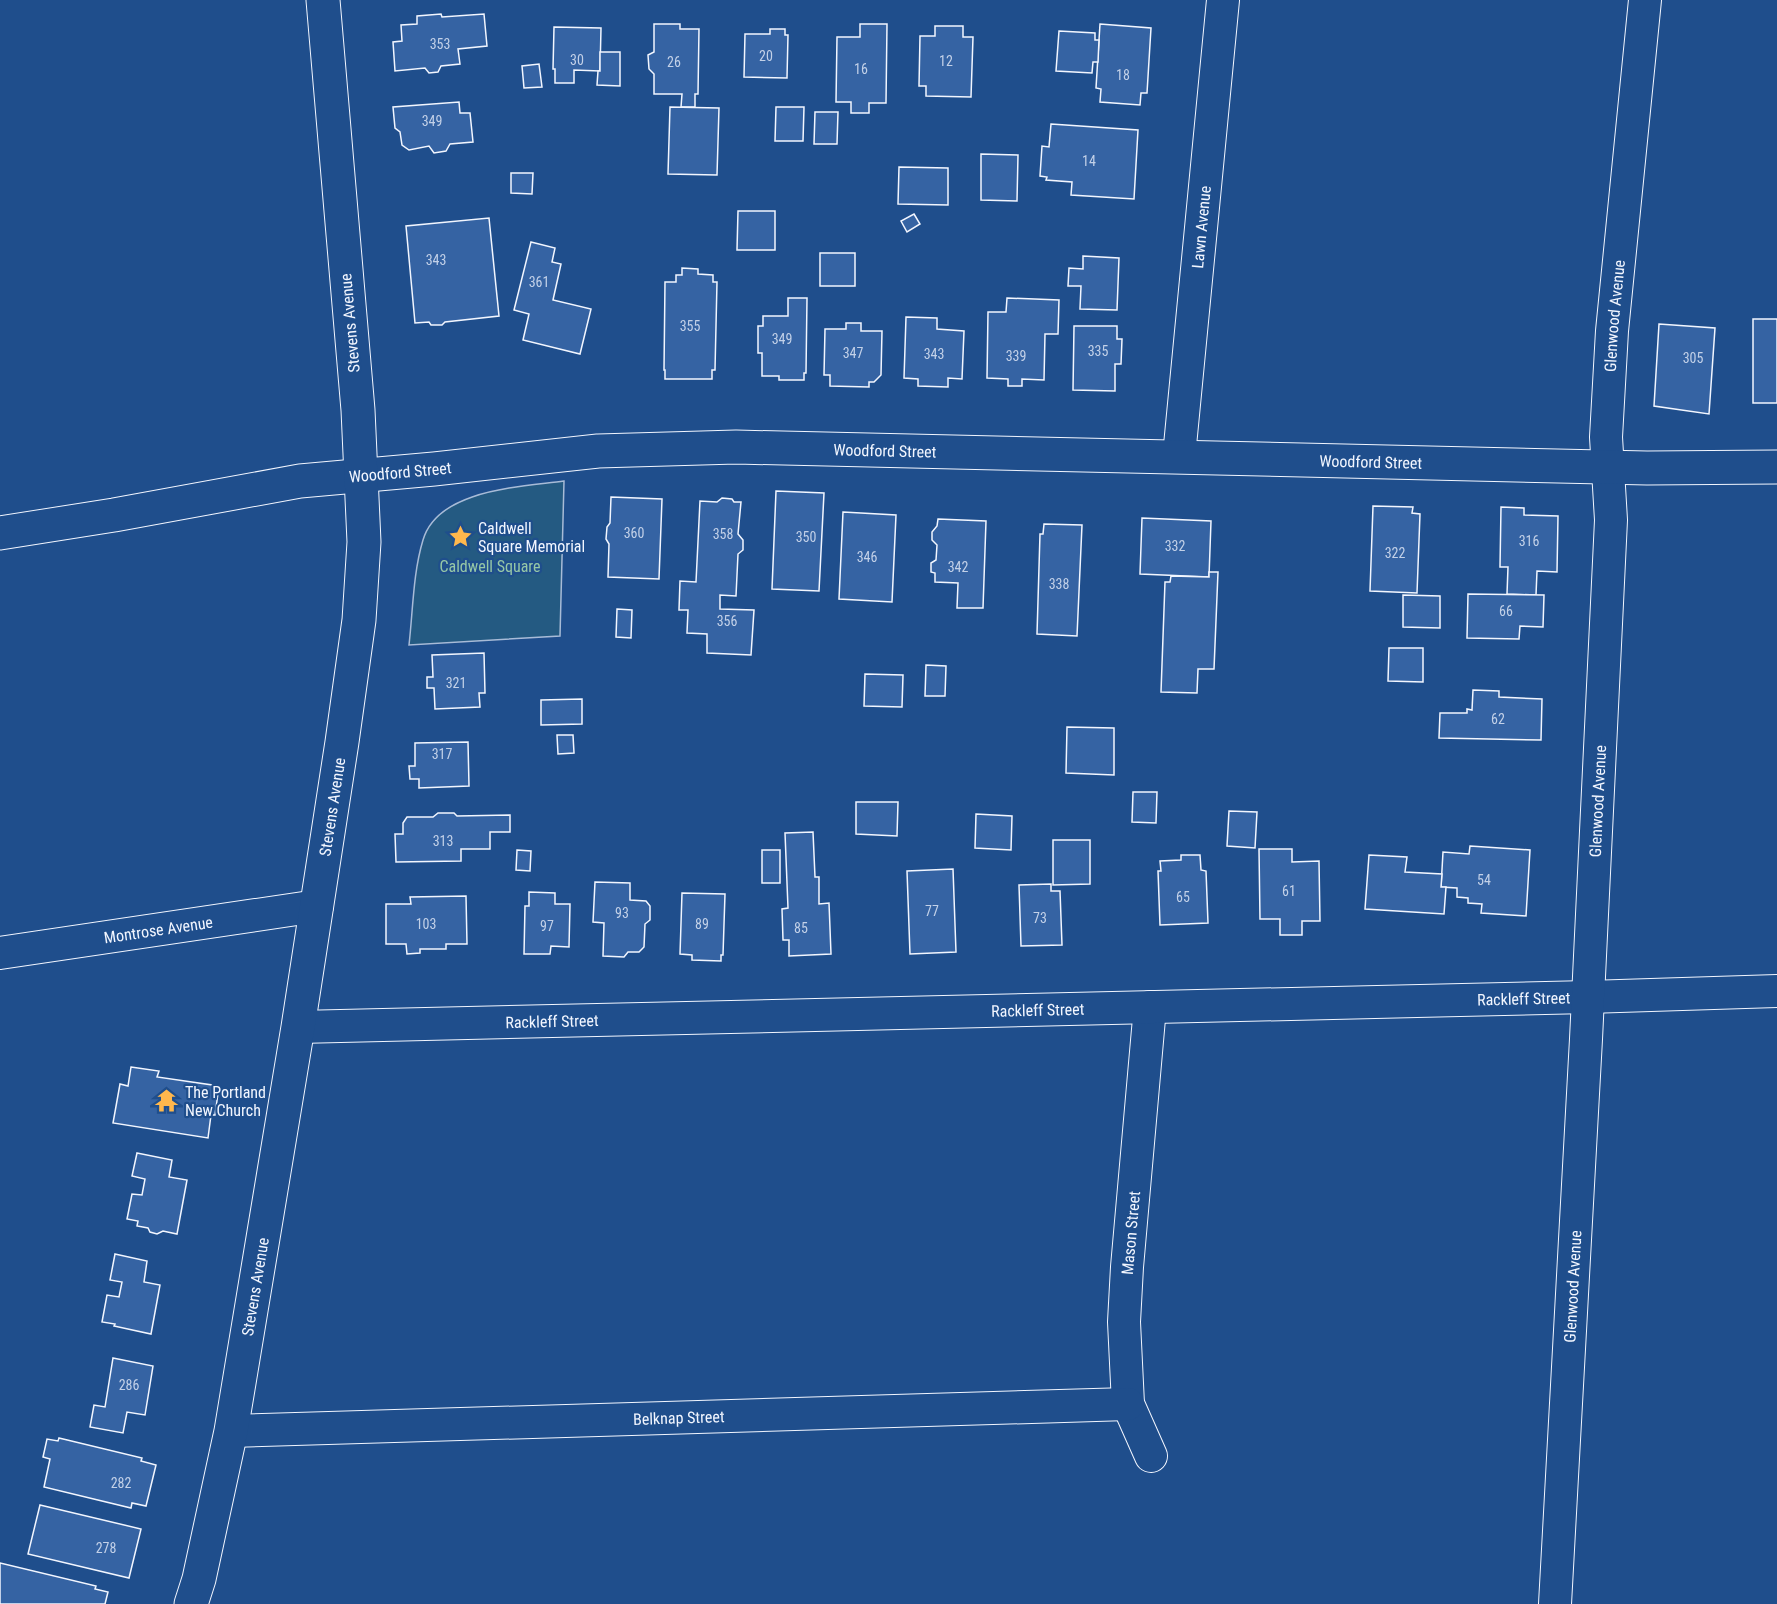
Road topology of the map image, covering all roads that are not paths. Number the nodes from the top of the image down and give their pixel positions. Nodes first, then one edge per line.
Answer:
1 (323, 0) edge
2 (1223, 0) edge
3 (1645, 0) edge
4 (1179, 456) junction
5 (1607, 466) junction
6 (1777, 467) edge
7 (360, 475) junction
8 (0, 533) edge
9 (317, 906) junction
10 (0, 953) edge
11 (1777, 991) edge
12 (1588, 997) junction
13 (1150, 1006) junction
14 (298, 1027) junction
15 (1128, 1404) junction
16 (231, 1431) junction
17 (1151, 1456) dead end
18 (191, 1604) edge
19 (1555, 1604) edge

1 - 7 main road, Stevens Avenue
2 - 4 street, Lawn Avenue
3 - 5 street, Glenwood Avenue
4 - 5 main road, Woodford Street
4 - 7 main road, Woodford Street
5 - 6 main road, Woodford Street
5 - 12 street, Glenwood Avenue
7 - 8 main road, Woodford Street
7 - 9 main road, Stevens Avenue
9 - 10 street, Montrose Avenue
9 - 14 main road, Stevens Avenue
11 - 12 street, Rackleff Street
12 - 13 street, Rackleff Street
12 - 19 street, Glenwood Avenue
13 - 14 street, Rackleff Street
13 - 15 street, Mason Street
14 - 16 main road, Stevens Avenue
15 - 16 street, Belknap Street
15 - 17 street, Mason Street
16 - 18 main road, Stevens Avenue

